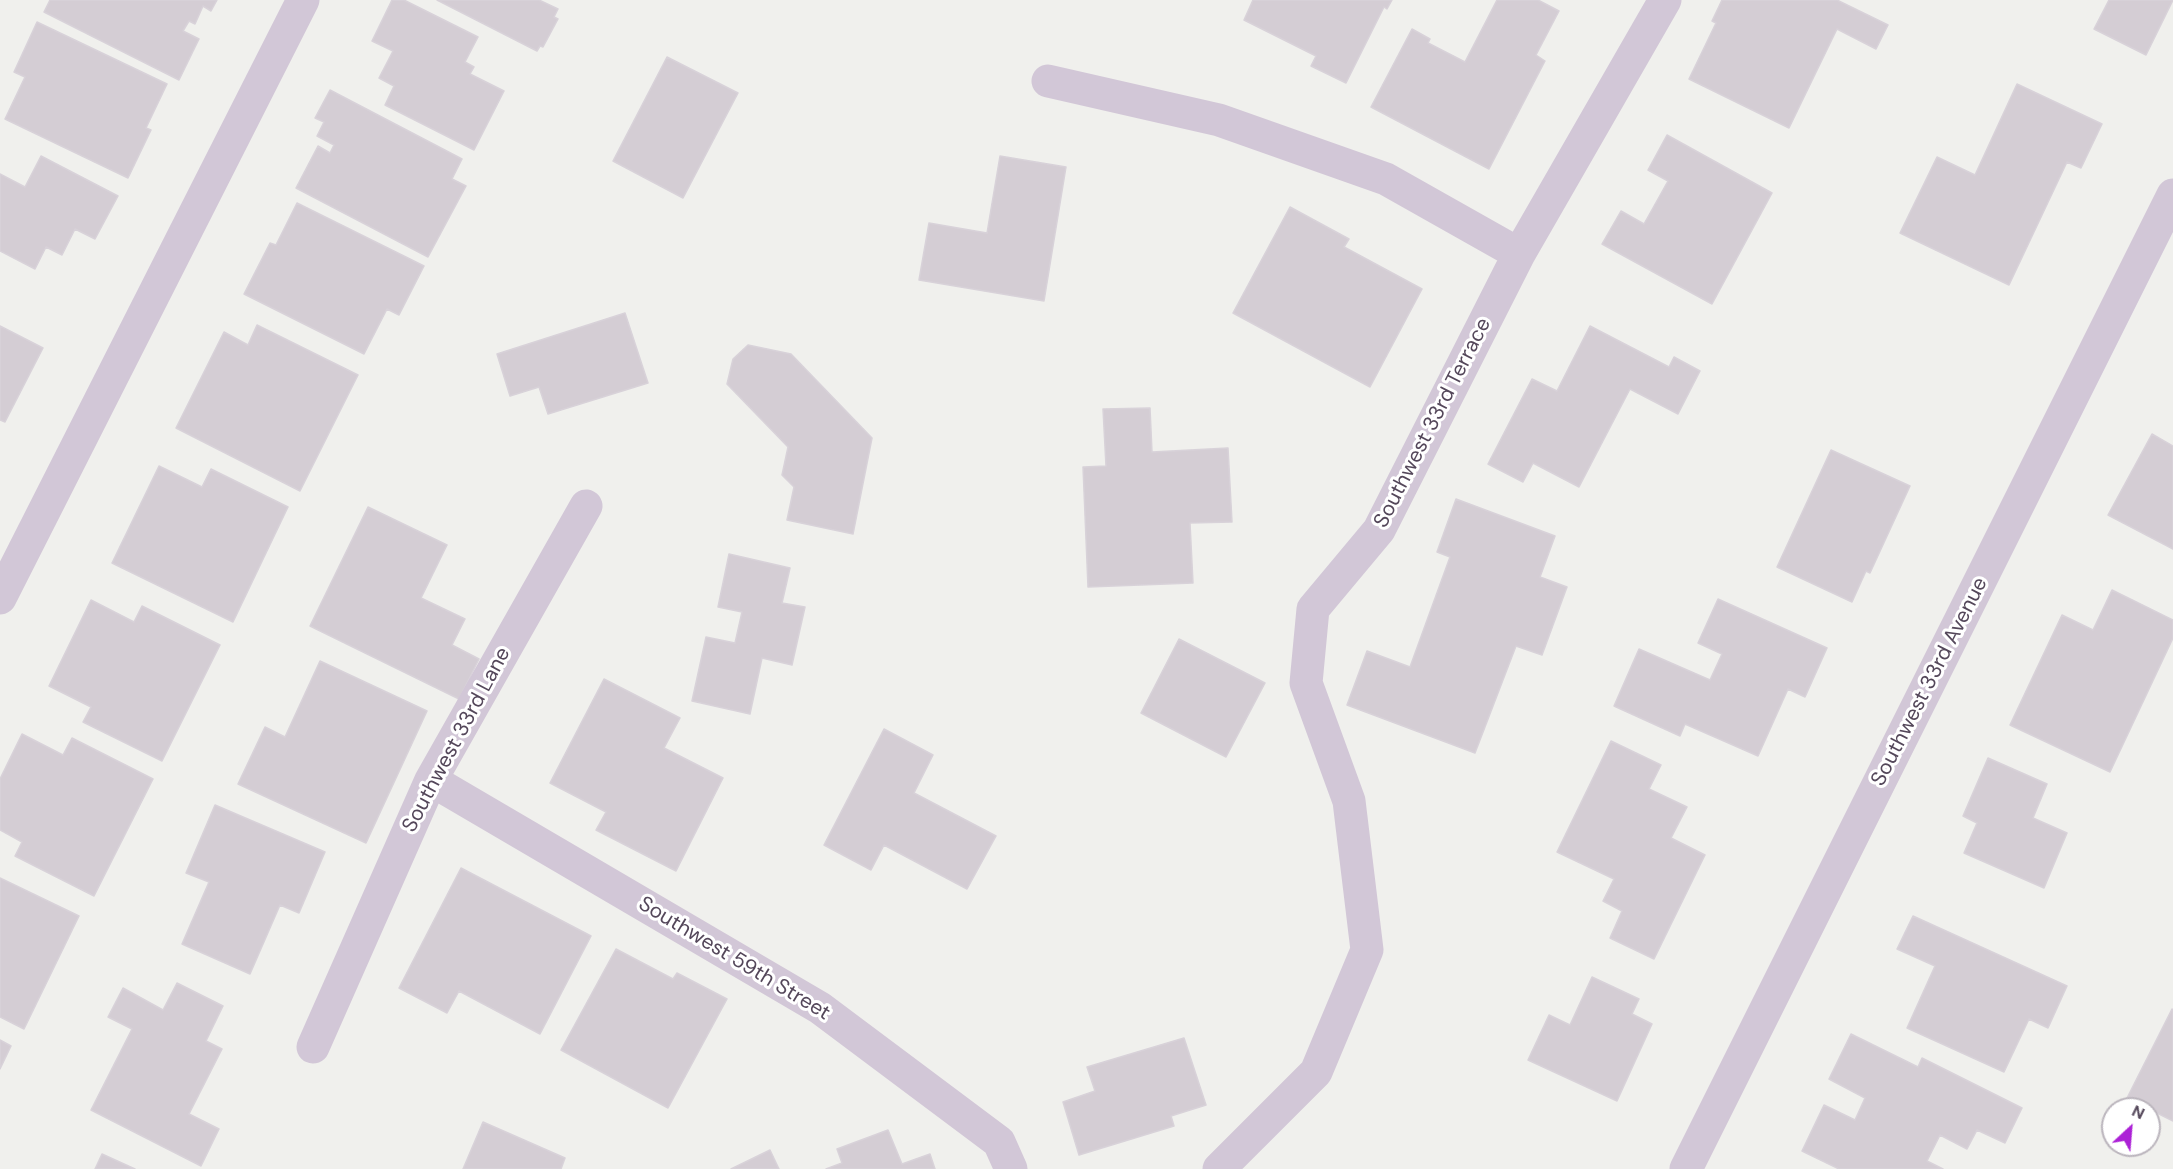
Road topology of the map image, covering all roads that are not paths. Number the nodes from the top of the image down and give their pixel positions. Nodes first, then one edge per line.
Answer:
1 (303, 0) edge
2 (1665, 0) edge
3 (1048, 81) dead end
4 (2173, 195) edge
5 (1519, 254) junction
6 (586, 506) dead end
7 (8, 560) edge
8 (0, 598) edge
9 (431, 780) junction
10 (313, 1047) dead end
11 (1011, 1169) edge
12 (1219, 1169) edge
13 (1686, 1169) edge

1 - 7 street
2 - 5 street, Southwest 33rd Terrace
3 - 5 street
4 - 13 street, Southwest 33rd Avenue
5 - 12 street, Southwest 33rd Terrace
6 - 9 street, Southwest 33rd Lane
7 - 8 street
9 - 10 street, Southwest 33rd Lane
9 - 11 street, Southwest 59th Street

